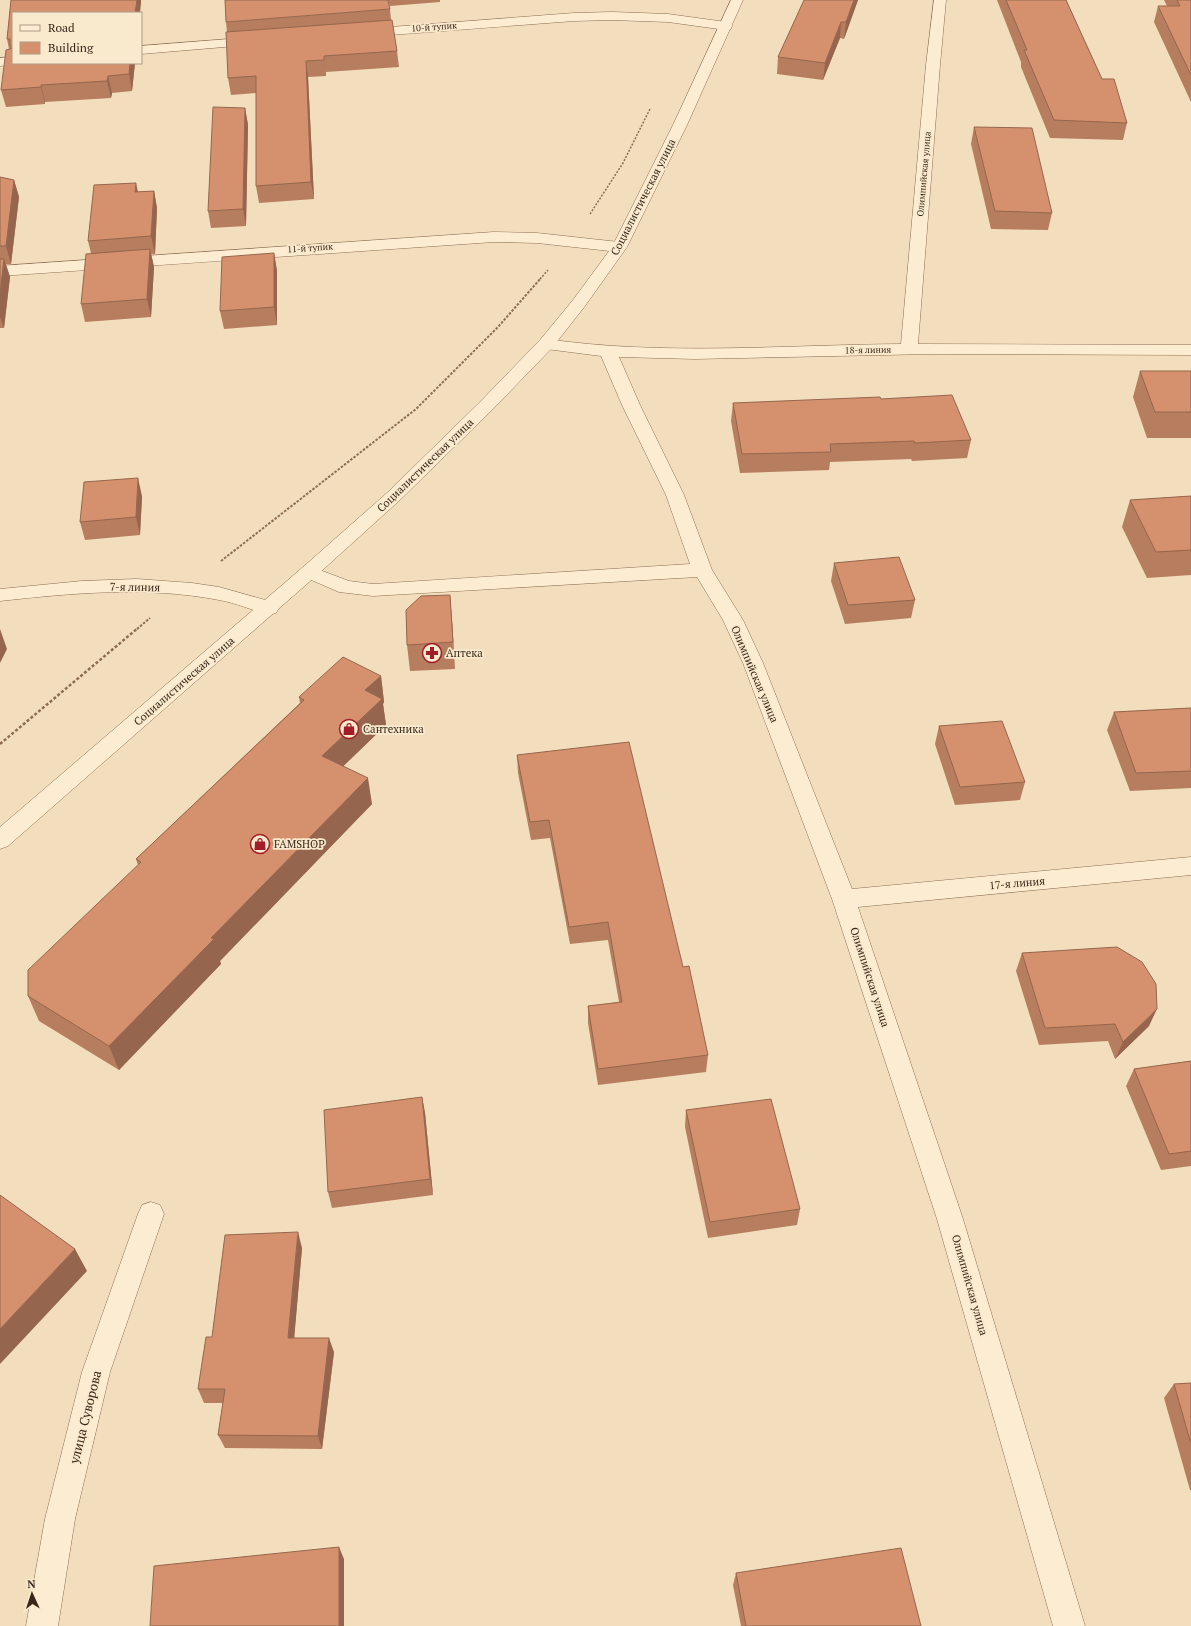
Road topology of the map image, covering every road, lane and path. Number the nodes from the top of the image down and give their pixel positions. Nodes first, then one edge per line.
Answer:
1 (737, 0) edge
2 (940, 0) edge
3 (726, 26) junction
4 (353, 34) edge
5 (267, 40) edge
6 (142, 50) edge
7 (12, 61) edge
8 (0, 62) edge
9 (652, 106) dead end
10 (572, 242) junction
11 (619, 247) junction
12 (0, 271) edge
13 (546, 344) junction
14 (909, 349) junction
15 (1191, 350) edge
16 (608, 352) junction
17 (702, 570) junction
18 (309, 572) junction
19 (186, 588) junction
20 (0, 595) edge
21 (269, 608) junction
22 (0, 744) edge
23 (0, 840) edge
24 (1191, 866) edge
25 (844, 899) junction
26 (151, 1214) dead end
27 (42, 1626) edge
28 (1069, 1626) edge

1 - 3 street, Социалистическая улица
2 - 14 street, Олимпийская улица
3 - 4 street, 10-й тупик
3 - 11 street, Социалистическая улица
5 - 6 street
7 - 8 street
9 - 10 path
10 - 11 street, 11-й тупик
10 - 12 street, 11-й тупик
10 - 19 path
11 - 13 street, Социалистическая улица
13 - 16 street, 18-я линия
13 - 18 street, Социалистическая улица
14 - 15 street, 18-я линия
14 - 16 street, 18-я линия
16 - 17 street, Олимпийская улица
17 - 18 street
17 - 25 street, Олимпийская улица
18 - 21 street, Социалистическая улица
19 - 20 street, 7-я линия
19 - 21 street, 7-я линия
19 - 22 path
21 - 23 street, Социалистическая улица
24 - 25 street, 17-я линия
25 - 28 street, Олимпийская улица
26 - 27 street, улица Суворова

